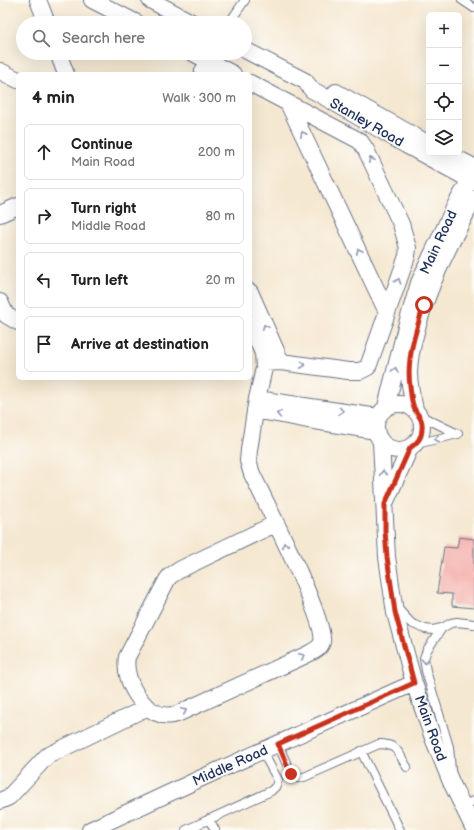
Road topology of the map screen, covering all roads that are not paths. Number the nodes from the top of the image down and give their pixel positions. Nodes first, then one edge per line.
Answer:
1 (38, 0) edge
2 (92, 0) edge
3 (150, 0) edge
4 (245, 0) edge
5 (462, 0) edge
6 (474, 8) edge
7 (44, 16) edge
8 (123, 16) edge
9 (180, 16) edge
10 (235, 16) edge
11 (252, 54) edge
12 (61, 60) edge
13 (200, 60) edge
14 (207, 68) edge
15 (0, 71) edge
16 (65, 72) edge
17 (224, 72) edge
18 (16, 79) edge
19 (305, 81) junction
20 (252, 84) edge
21 (288, 103) junction
22 (426, 142) edge
23 (451, 156) edge
24 (473, 175) edge
25 (474, 199) edge
26 (16, 207) edge
27 (0, 214) edge
28 (252, 297) edge
29 (0, 302) edge
30 (387, 312) junction
31 (16, 321) edge
32 (252, 328) edge
33 (281, 362) junction
34 (264, 363) junction
35 (256, 404) junction
36 (417, 412) junction
37 (380, 424) junction
38 (413, 446) junction
39 (385, 504) junction
40 (275, 524) junction
41 (393, 604) junction
42 (474, 624) edge
43 (442, 628) junction
44 (414, 683) junction
45 (148, 707) junction
46 (278, 744) junction
47 (262, 751) junction
48 (361, 751) junction
49 (407, 767) dead end
50 (451, 782) junction
51 (0, 801) edge
52 (468, 803) edge
53 (210, 819) junction
54 (474, 829) edge
55 (90, 830) edge
56 (186, 830) edge
57 (216, 830) edge
58 (400, 830) edge

1 - 7 street
2 - 8 street
3 - 9 street
4 - 10 lane
5 - 6 lane
11 - 19 street, Stanley Road
12 - 16 street
13 - 14 street
14 - 17 street
15 - 18 street
19 - 22 street, Stanley Road
19 - 24 street, Stanley Road
20 - 21 street
30 -> 21 street
30 -> 21 street
23 - 24 street
37 -> 24 street, Main Road
25 - 36 street, Main Road
26 - 27 street
33 -> 28 street
29 - 31 street
33 -> 30 street
32 - 34 street
33 - 34 street
34 - 35 street
35 - 37 street
35 - 40 street
36 - 37 street
36 - 38 street, Main Road
36 -> 38 lane
37 - 38 street
39 -> 37 street, Main Road
38 - 39 street, Main Road
39 - 41 street, Main Road
40 - 45 street
45 -> 40 street
41 - 43 lane
41 - 44 street, Main Road
42 - 43 lane
43 -> 50 lane
44 - 46 street, Middle Road
44 - 50 street, Main Road
45 - 51 street
46 - 47 street, Middle Road
46 - 48 lane
47 - 53 lane
47 - 55 street, Middle Road
48 - 49 lane
48 - 58 lane
50 - 52 street, Main Road
52 - 54 street, Main Road
53 - 56 lane
53 - 57 lane

